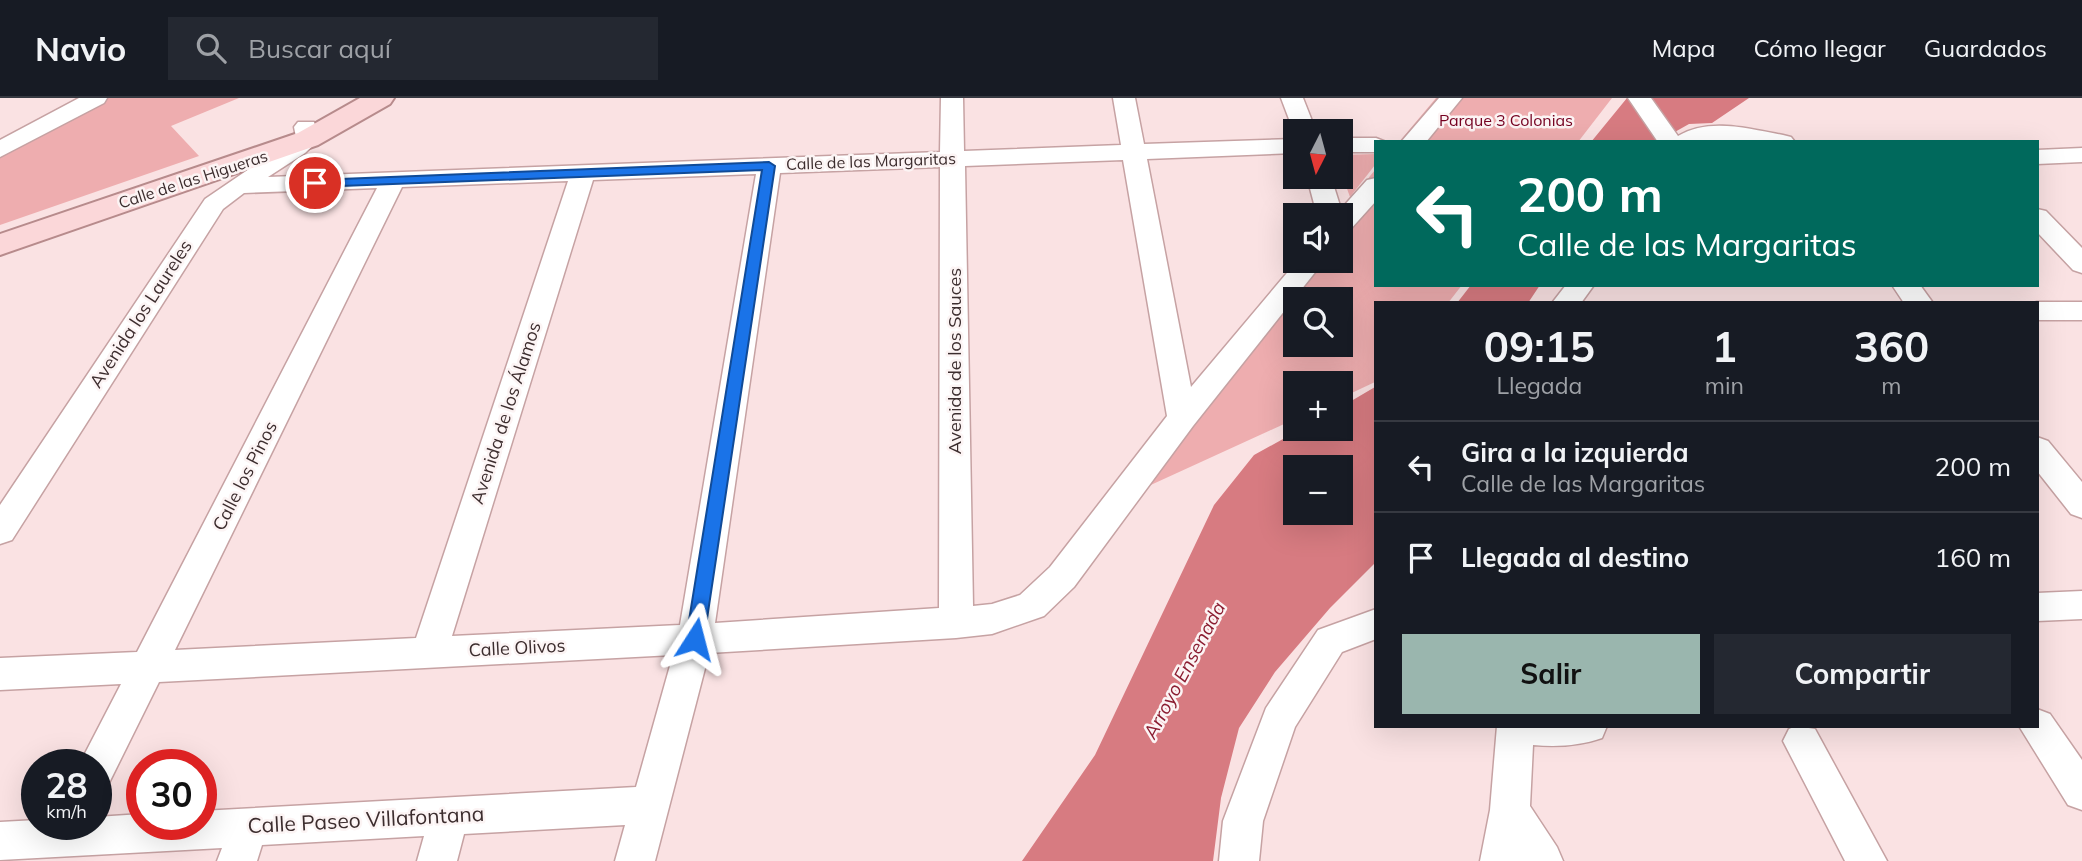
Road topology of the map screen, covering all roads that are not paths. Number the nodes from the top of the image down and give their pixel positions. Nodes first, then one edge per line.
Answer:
1 (96, 98) edge
2 (362, 98) edge
3 (380, 98) edge
4 (952, 98) edge
5 (1124, 98) edge
6 (1292, 98) edge
7 (1451, 98) edge
8 (1639, 98) edge
9 (1300, 119) edge
10 (307, 133) junction
11 (1415, 140) edge
12 (1669, 140) edge
13 (1686, 140) edge
14 (1768, 140) edge
15 (1353, 145) edge
16 (1374, 145) edge
17 (1283, 146) edge
18 (0, 150) edge
19 (1135, 151) junction
20 (2082, 155) edge
21 (2039, 157) edge
22 (954, 158) junction
23 (769, 166) junction
24 (583, 174) junction
25 (393, 181) junction
26 (237, 186) junction
27 (1374, 187) edge
28 (1353, 211) edge
29 (2039, 219) edge
30 (0, 230) edge
31 (0, 245) edge
32 (2082, 264) edge
33 (1301, 273) edge
34 (1579, 287) edge
35 (1907, 287) edge
36 (1568, 301) edge
37 (1917, 301) edge
38 (2039, 311) edge
39 (2082, 311) edge
40 (1182, 418) junction
41 (2039, 451) edge
42 (2082, 505) edge
43 (0, 531) edge
44 (2082, 605) edge
45 (2039, 607) edge
46 (956, 624) junction
47 (1374, 625) edge
48 (695, 639) junction
49 (429, 653) junction
50 (148, 668) junction
51 (0, 674) edge
52 (1516, 728) edge
53 (1538, 728) edge
54 (1574, 728) edge
55 (2038, 728) edge
56 (1802, 741) dead end
57 (107, 749) edge
58 (2082, 792) edge
59 (649, 805) junction
60 (1510, 810) junction
61 (449, 815) junction
62 (0, 841) edge
63 (60, 841) edge
64 (243, 844) edge
65 (437, 861) edge
66 (635, 861) edge
67 (1239, 861) edge
68 (1500, 861) edge
69 (1543, 861) edge
70 (1867, 861) edge

1 - 18 street
2 - 10 main road, Calle de las Higueras
3 - 10 main road, Calle de las Higueras
4 - 22 street, Avenida de los Sauces
5 - 19 street
6 - 9 street
7 - 11 street
8 - 12 street
10 - 26 street, Avenida los Laureles
10 - 30 main road, Calle de las Higueras
10 - 31 main road, Calle de las Higueras
13 - 14 street
15 - 16 street
17 - 19 street, Calle de las Margaritas
19 - 22 street, Calle de las Margaritas
19 - 40 street
20 - 21 street
22 - 23 street, Calle de las Margaritas
22 - 46 street, Avenida de los Sauces
23 - 24 street, Calle de las Margaritas
23 - 48 street
24 - 25 street, Calle de las Margaritas
24 - 49 street, Avenida de los Álamos
25 - 26 street, Calle de las Margaritas
25 - 50 street, Calle los Pinos
26 - 43 street, Avenida los Laureles
27 - 28 street
29 - 32 street
33 - 40 street
34 - 36 street
35 - 37 street
38 - 39 street
40 - 46 street, Calle Olivos
41 - 42 street
44 - 45 street
46 - 48 street, Calle Olivos
47 - 67 street
48 - 49 street, Calle Olivos
48 - 59 street
49 - 50 street, Calle Olivos
50 - 51 street, Calle Olivos
50 - 57 street, Calle los Pinos
52 - 60 street
53 - 54 street
55 - 58 street
56 - 70 street
59 - 61 street, Calle Paseo Villafontana
59 - 66 street
60 - 68 street
60 - 69 street
61 - 64 street, Calle Paseo Villafontana
61 - 65 street
62 - 63 street, Calle Paseo Villafontana
63 - 64 street, Calle Paseo Villafontana

